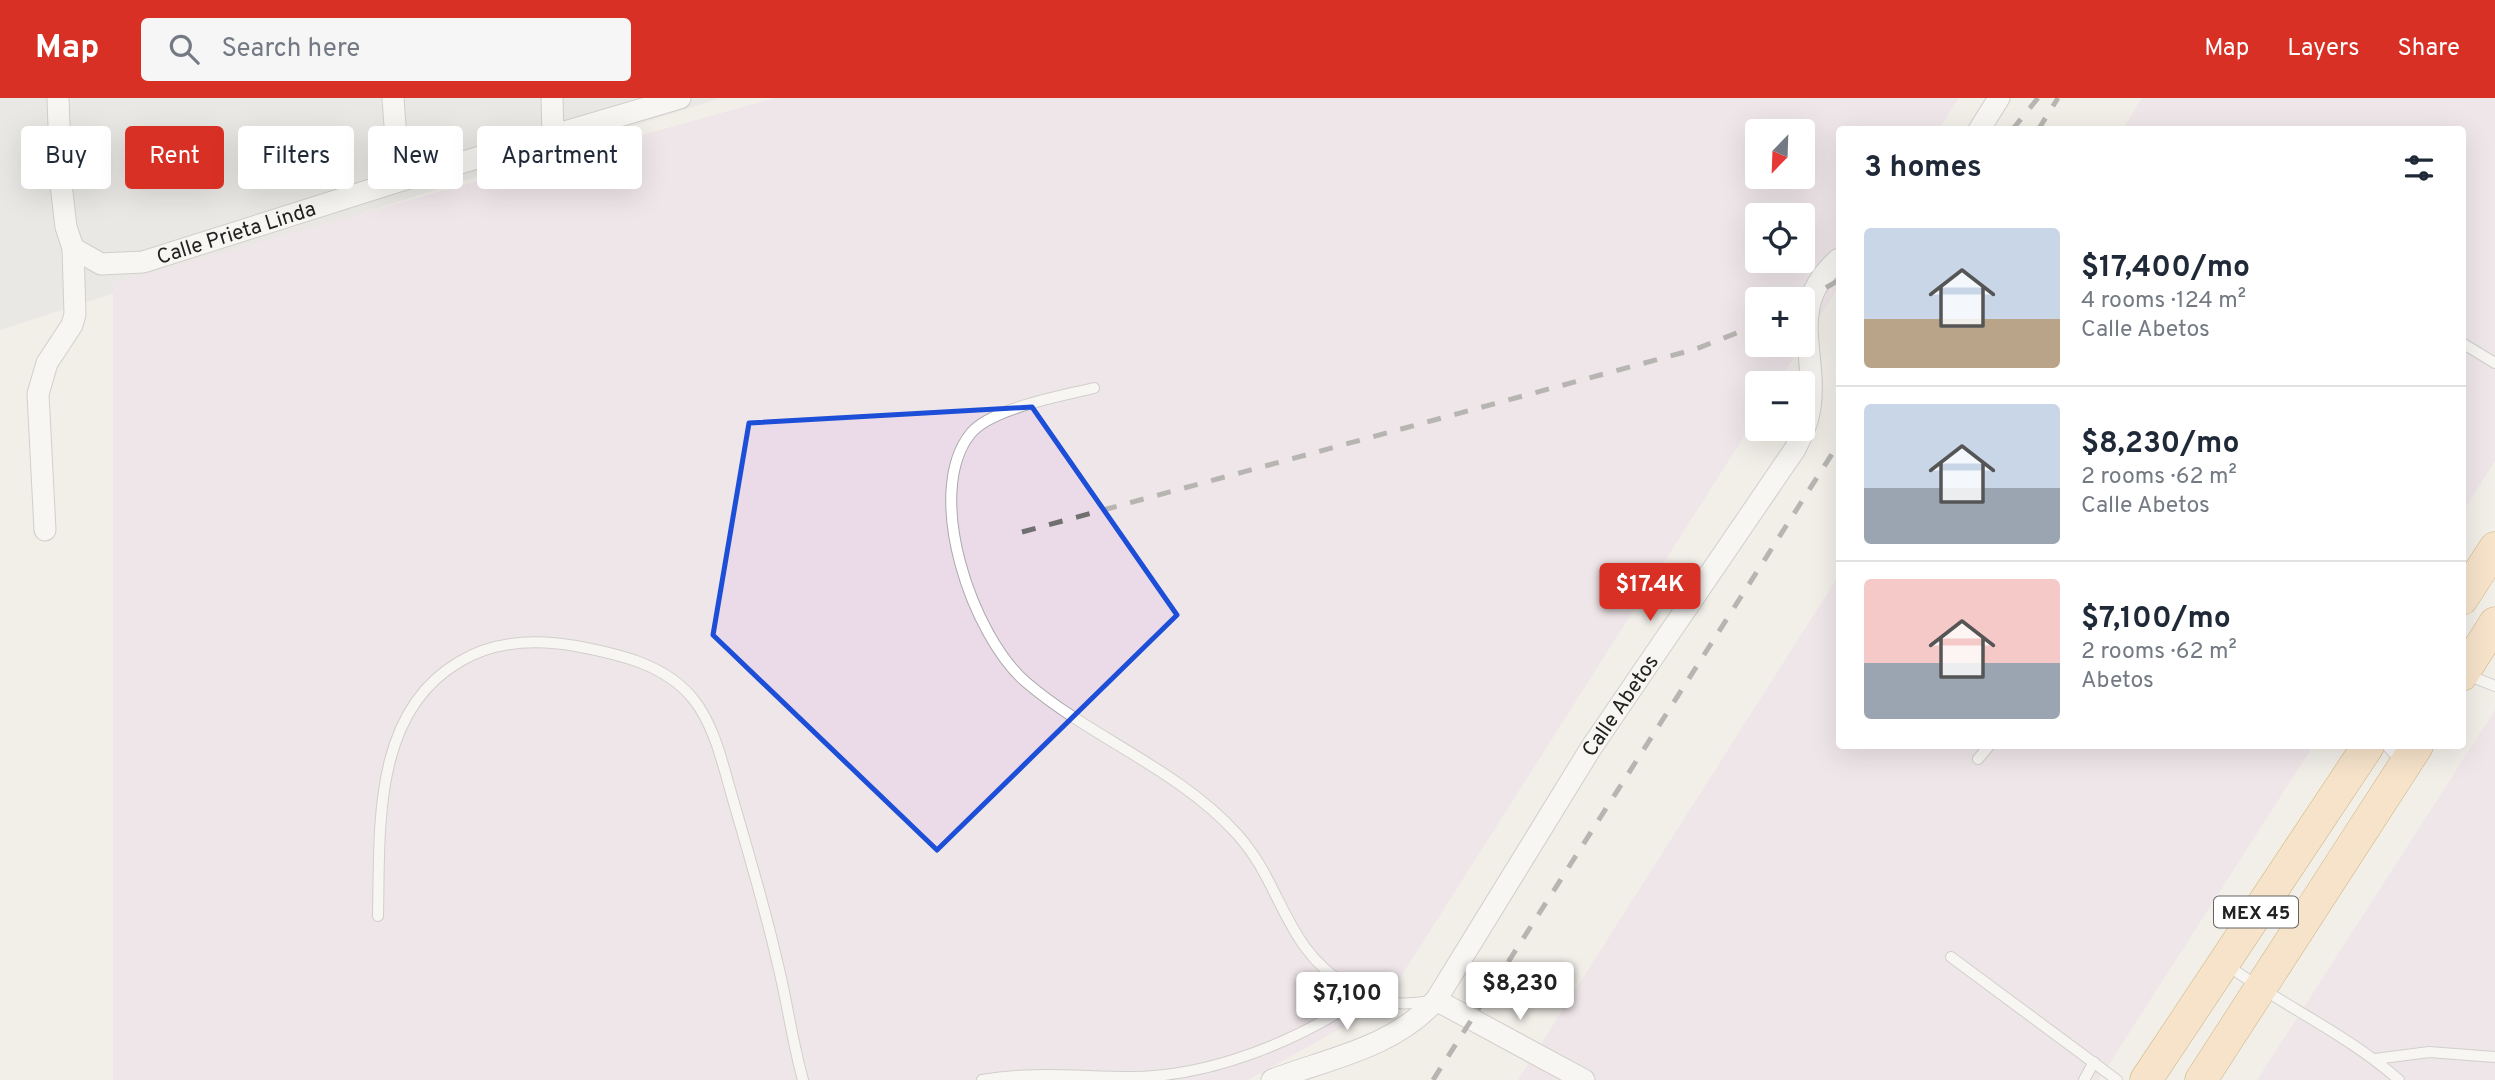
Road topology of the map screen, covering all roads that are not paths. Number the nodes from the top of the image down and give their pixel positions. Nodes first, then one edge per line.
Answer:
1 (58, 98) edge
2 (393, 98) edge
3 (552, 98) edge
4 (680, 98) edge
5 (1999, 98) edge
6 (395, 126) edge
7 (553, 126) edge
8 (589, 126) edge
9 (1982, 126) edge
10 (374, 189) edge
11 (74, 248) junction
12 (1836, 262) edge
13 (2466, 345) edge
14 (2495, 363) edge
15 (1094, 388) dead end
16 (45, 530) dead end
17 (2495, 548) edge
18 (2466, 593) edge
19 (2495, 623) edge
20 (2466, 669) edge
21 (2466, 675) edge
22 (2495, 686) edge
23 (1986, 749) edge
24 (2366, 749) edge
25 (2403, 752) edge
26 (1978, 759) dead end
27 (378, 916) dead end
28 (1951, 957) dead end
29 (2222, 962) junction
30 (2260, 989) junction
31 (1364, 996) junction
32 (1436, 1000) junction
33 (2495, 1057) edge
34 (2375, 1059) junction
35 (2094, 1062) junction
36 (803, 1080) edge
37 (982, 1080) edge
38 (1272, 1080) edge
39 (1584, 1080) edge
40 (2084, 1080) edge
41 (2117, 1080) edge
42 (2146, 1080) edge
43 (2201, 1080) edge
44 (2399, 1080) edge

1 - 11 street
2 - 6 street
3 - 7 street
4 - 8 street, Calle Prieta Linda
5 - 9 street
10 - 11 street, Calle Prieta Linda
11 - 16 street
12 - 32 street, Calle Abetos
13 - 14 lane
15 - 31 lane
17 - 18 main road
19 - 20 main road
21 - 22 lane
23 - 26 lane
24 - 29 main road, MEX 45
25 - 30 main road, MEX 45
27 - 36 lane
28 - 35 lane
29 - 30 lane
29 - 42 main road, MEX 45
30 - 34 lane
30 - 43 main road, MEX 45
31 - 32 lane
31 - 37 lane
32 - 38 street, Calle Abetos
32 - 39 street
33 - 34 lane
34 - 44 lane
35 - 40 lane
35 - 41 lane

